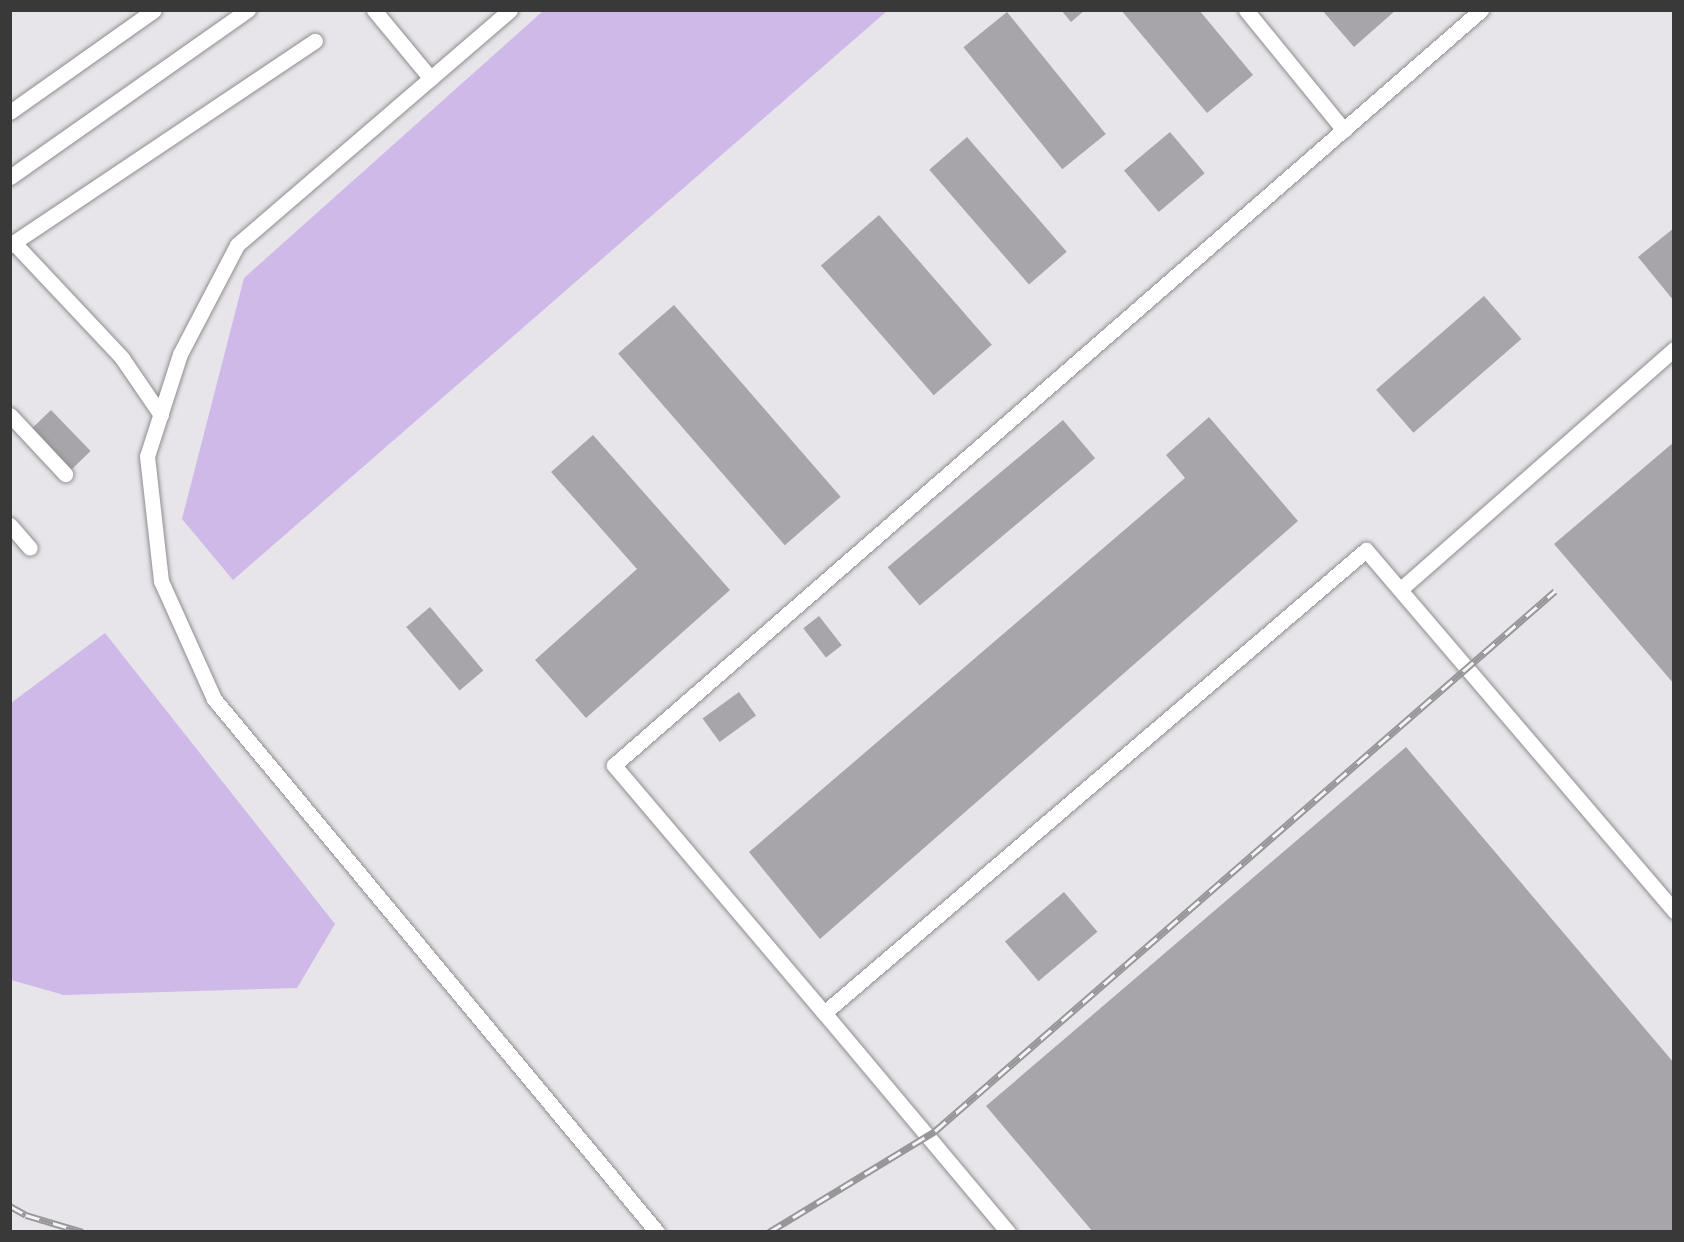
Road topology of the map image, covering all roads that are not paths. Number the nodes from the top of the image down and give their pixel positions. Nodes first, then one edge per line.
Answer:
1 (154, 10) edge
2 (248, 10) edge
3 (374, 10) edge
4 (510, 10) edge
5 (1246, 10) edge
6 (1481, 10) edge
7 (315, 41) dead end
8 (431, 79) junction
9 (10, 112) edge
10 (1344, 130) junction
11 (10, 177) edge
12 (13, 245) edge
13 (1674, 350) edge
14 (10, 415) edge
15 (160, 415) junction
16 (65, 474) dead end
17 (10, 525) edge
18 (30, 548) dead end
19 (1402, 588) junction
20 (1674, 911) edge
21 (824, 1013) junction
22 (657, 1232) edge
23 (1008, 1232) edge

1 - 9 lane
2 - 11 lane
3 - 8 lane
4 - 8 lane
5 - 10 lane
6 - 10 lane
7 - 12 lane
8 - 15 lane
10 - 21 lane
12 - 15 lane
13 - 19 lane
14 - 16 lane
15 - 22 lane
17 - 18 lane
19 - 20 lane
19 - 21 lane
21 - 23 lane

